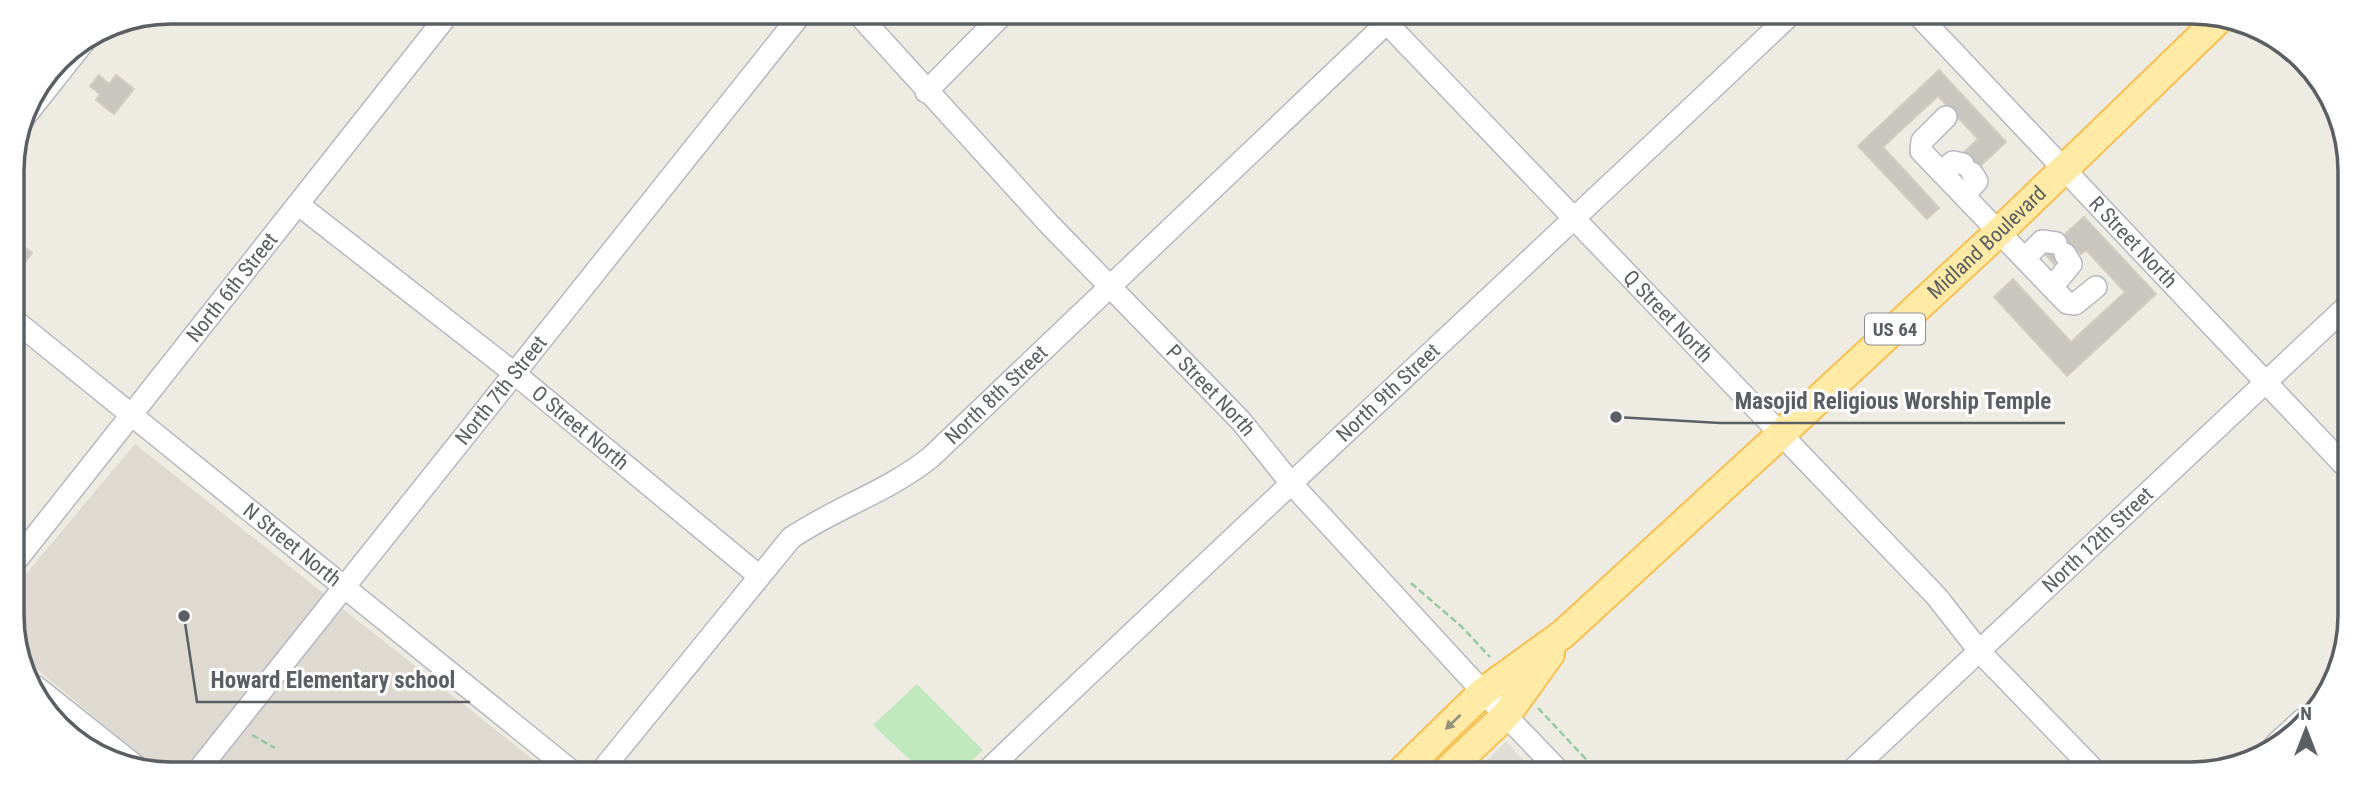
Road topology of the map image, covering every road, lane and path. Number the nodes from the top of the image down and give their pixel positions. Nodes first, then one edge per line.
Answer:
1 (1380, 24) edge
2 (1393, 24) edge
3 (1780, 24) edge
4 (1927, 24) edge
5 (440, 25) edge
6 (793, 25) edge
7 (867, 25) edge
8 (993, 25) edge
9 (2211, 26) edge
10 (926, 92) junction
11 (1946, 117) dead end
12 (2063, 167) junction
13 (299, 205) junction
14 (1575, 218) junction
15 (2000, 231) junction
16 (2026, 257) junction
17 (1110, 286) junction
18 (2053, 286) junction
19 (2096, 287) dead end
20 (2338, 315) edge
21 (25, 328) edge
22 (514, 373) junction
23 (2269, 383) junction
24 (131, 415) junction
25 (1782, 434) junction
26 (2338, 458) edge
27 (1290, 482) junction
28 (24, 550) edge
29 (759, 576) junction
30 (344, 586) junction
31 (1563, 634) junction
32 (1980, 652) junction
33 (1483, 692) junction
34 (50, 697) edge
35 (1506, 715) junction
36 (116, 750) edge
37 (1412, 761) edge
38 (1457, 761) edge
39 (1550, 761) edge
40 (1862, 761) edge
41 (2085, 761) edge
42 (205, 762) edge
43 (560, 762) edge
44 (609, 762) edge
45 (997, 762) edge

1 - 17 street, North 8th Street
2 - 14 street, Q Street North
3 - 14 street, North 9th Street
4 - 12 street, R Street North
5 - 13 street, North 6th Street
6 - 22 street, North 7th Street
7 - 10 street, P Street North
8 - 10 street
9 - 12 main road, Midland Boulevard / US 64
10 - 17 street, P Street North
11 - 15 street
12 - 15 main road, Midland Boulevard / US 64
12 - 23 street, R Street North
13 - 22 street, O Street North
13 - 24 street, North 6th Street
14 - 25 street, Q Street North
14 - 27 street, North 9th Street
15 - 16 street
15 - 25 main road, Midland Boulevard / US 64
16 - 18 street
16 - 18 street
17 - 27 street, P Street North
17 - 29 street, North 8th Street
18 - 19 street
20 - 23 street, North 12th Street
21 - 24 street, N Street North
22 - 29 street, O Street North
22 - 30 street, North 7th Street
23 - 26 street, R Street North
23 - 32 street, North 12th Street
24 - 28 street, North 6th Street
24 - 30 street, N Street North
25 - 31 main road, Midland Boulevard / US 64
25 - 32 street, Q Street North
27 - 33 street, P Street North
27 - 45 street, North 9th Street
29 - 44 street, North 8th Street
30 - 42 street, North 7th Street
30 - 43 street, N Street North
31 - 33 main road, Midland Boulevard / US 64
31 - 35 main road, Midland Boulevard / US 64
32 - 40 street, North 12th Street
32 - 41 street, Q Street North
33 - 35 street, P Street North
33 -> 37 main road, Midland Boulevard / US 64
34 - 36 street
35 - 38 main road, Midland Boulevard / US 64
35 - 39 street, P Street North

